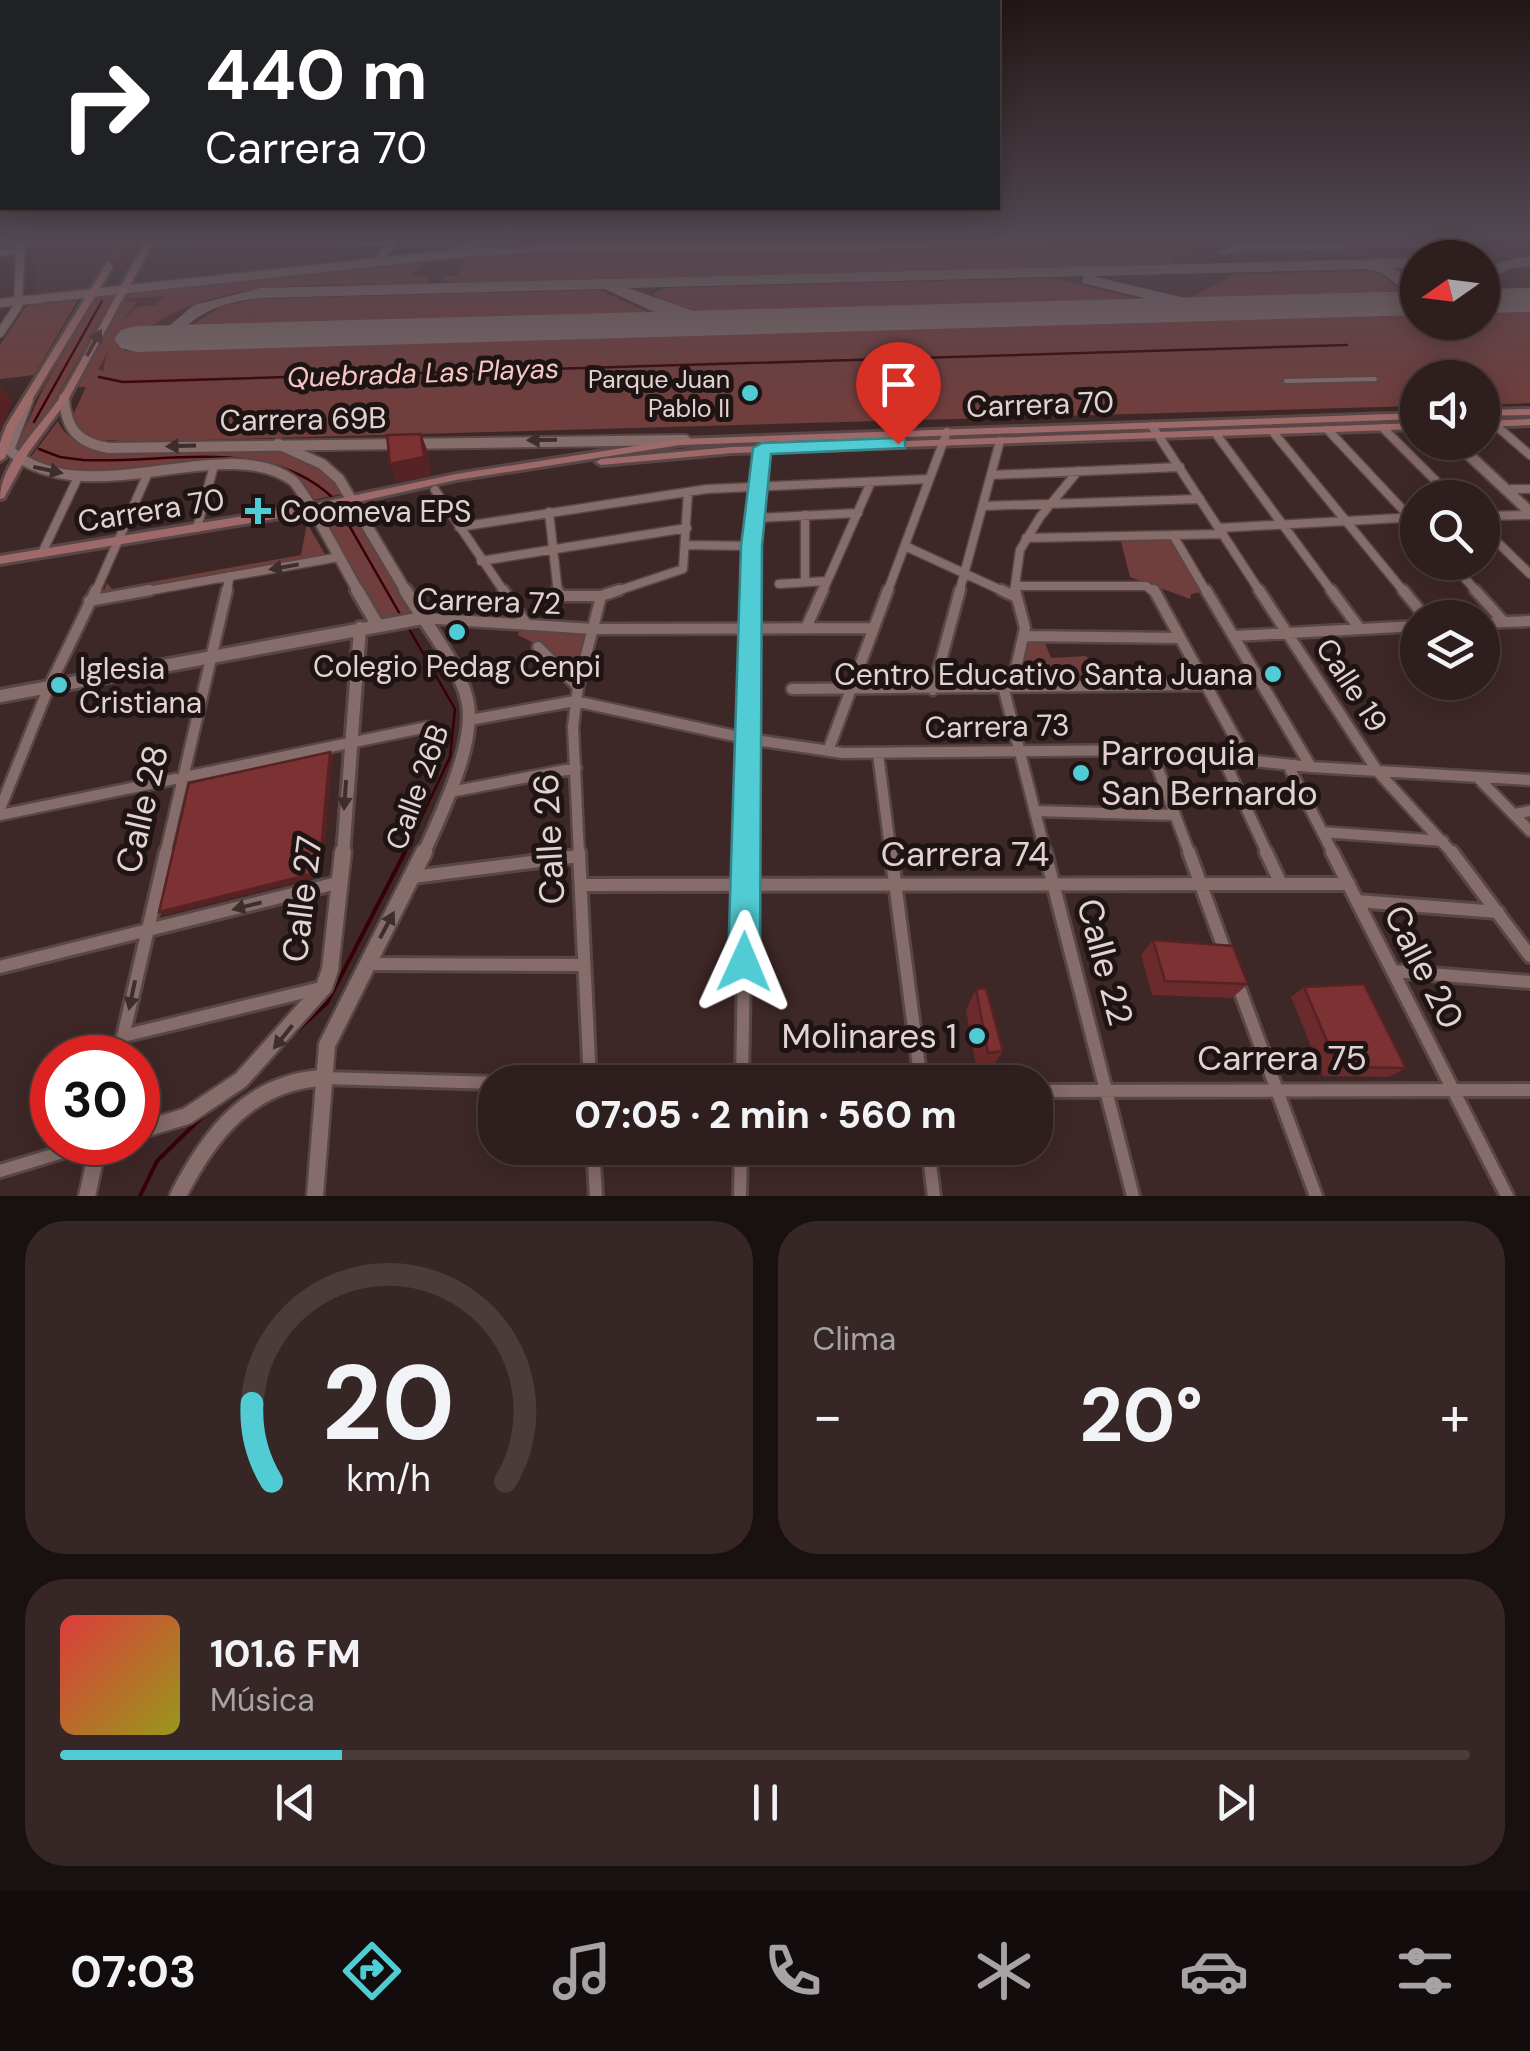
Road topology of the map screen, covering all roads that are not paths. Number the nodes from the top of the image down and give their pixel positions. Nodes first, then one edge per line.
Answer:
1 (92, 292) edge
2 (18, 293) edge
3 (85, 293) edge
4 (122, 293) edge
5 (18, 301) junction
6 (0, 303) edge
7 (0, 333) edge
8 (1375, 379) dead end
9 (1286, 381) dead end
10 (31, 392) junction
11 (64, 398) junction
12 (1530, 412) edge
13 (1500, 413) edge
14 (1400, 417) edge
15 (1530, 422) edge
16 (1500, 423) edge
17 (1400, 427) edge
18 (1382, 428) junction
19 (1156, 430) junction
20 (1328, 430) junction
21 (1272, 432) junction
22 (1500, 433) edge
23 (1216, 434) junction
24 (945, 438) junction
25 (697, 441) junction
26 (1000, 441) junction
27 (278, 444) junction
28 (762, 448) junction
29 (1530, 455) edge
30 (0, 458) edge
31 (1477, 460) edge
32 (1479, 460) edge
33 (19, 461) junction
34 (1180, 467) junction
35 (213, 468) junction
36 (1078, 471) junction
37 (148, 473) junction
38 (991, 475) junction
39 (79, 476) junction
40 (930, 480) junction
41 (1435, 480) edge
42 (871, 482) junction
43 (758, 485) junction
44 (1512, 489) junction
45 (1530, 489) edge
46 (435, 490) junction
47 (688, 492) junction
48 (0, 496) edge
49 (1200, 499) junction
50 (343, 503) junction
51 (1052, 504) junction
52 (1400, 504) edge
53 (983, 506) junction
54 (1530, 511) edge
55 (313, 512) junction
56 (549, 512) junction
57 (858, 513) junction
58 (1500, 514) edge
59 (804, 515) junction
60 (754, 518) junction
61 (1343, 519) junction
62 (1400, 520) edge
63 (1281, 522) junction
64 (197, 528) junction
65 (459, 528) junction
66 (687, 528) junction
67 (1222, 531) junction
68 (1173, 535) junction
69 (1026, 538) junction
70 (121, 540) junction
71 (1500, 544) edge
72 (686, 545) junction
73 (752, 546) junction
74 (904, 546) junction
75 (552, 550) junction
76 (42, 553) junction
77 (339, 557) junction
78 (0, 560) edge
79 (482, 561) junction
80 (965, 572) junction
81 (1530, 574) edge
82 (230, 576) junction
83 (1466, 580) edge
84 (826, 581) junction
85 (805, 582) junction
86 (779, 584) dead end
87 (1016, 591) junction
88 (562, 596) joint
89 (601, 596) junction
90 (89, 600) junction
91 (1411, 600) edge
92 (419, 619) junction
93 (1530, 621) edge
94 (1500, 622) edge
95 (1504, 622) junction
96 (527, 625) junction
97 (378, 626) junction
98 (1400, 627) edge
99 (360, 628) junction
100 (806, 628) junction
101 (874, 628) junction
102 (594, 629) junction
103 (1360, 629) junction
104 (750, 630) junction
105 (1288, 633) junction
106 (1024, 636) junction
107 (1233, 636) junction
108 (1177, 638) junction
109 (538, 647) dead end
110 (212, 656) junction
111 (1203, 685) junction
112 (1007, 686) junction
113 (578, 687) junction
114 (48, 689) junction
115 (792, 689) dead end
116 (933, 690) junction
117 (851, 691) junction
118 (0, 698) edge
119 (575, 702) junction
120 (470, 720) junction
121 (427, 727) dead end
122 (749, 739) junction
123 (350, 742) junction
124 (1019, 748) junction
125 (1150, 750) junction
126 (828, 751) junction
127 (878, 754) junction
128 (1223, 758) junction
129 (1247, 760) junction
130 (1288, 764) junction
131 (576, 768) junction
132 (1312, 768) junction
133 (1378, 772) junction
134 (183, 777) junction
135 (1478, 778) junction
136 (1530, 780) edge
137 (450, 792) junction
138 (1035, 811) junction
139 (0, 812) edge
140 (1530, 812) edge
141 (1515, 814) junction
142 (1175, 815) junction
143 (1530, 831) edge
144 (1322, 832) junction
145 (1443, 841) junction
146 (579, 856) junction
147 (413, 877) junction
148 (341, 882) junction
149 (746, 884) junction
150 (894, 884) junction
151 (1053, 884) junction
152 (1200, 884) junction
153 (1282, 884) junction
154 (1349, 884) junction
155 (582, 885) junction
156 (1357, 901) junction
157 (1498, 912) junction
158 (146, 932) junction
159 (1530, 956) edge
160 (366, 964) junction
161 (584, 965) junction
162 (0, 967) edge
163 (1393, 971) junction
164 (1530, 982) edge
165 (324, 988) junction
166 (123, 1035) edge
167 (127, 1035) edge
168 (589, 1065) edge
169 (742, 1065) edge
170 (918, 1065) edge
171 (322, 1078) junction
172 (478, 1083) edge
173 (1453, 1089) junction
174 (1530, 1090) edge
175 (1053, 1091) edge
176 (1107, 1091) junction
177 (1277, 1092) junction
178 (160, 1124) edge
179 (30, 1162) edge
180 (93, 1165) edge
181 (594, 1165) edge
182 (741, 1165) edge
183 (930, 1165) edge
184 (0, 1171) edge
185 (178, 1195) edge
186 (87, 1196) edge
187 (315, 1196) edge
188 (596, 1196) edge
189 (740, 1196) edge
190 (934, 1196) edge
191 (1133, 1196) edge
192 (1316, 1196) edge
193 (1508, 1196) edge

1 - 10 main road
2 - 5 street
3 - 5 street
11 -> 4 main road
5 - 6 street
5 - 7 street
8 - 9 street
10 - 30 main road
10 - 33 street
27 -> 11 street, Carrera 69B
11 - 33 main road
12 - 13 main road
14 - 19 main road, Carrera 70
15 - 16 main road
17 - 18 main road, Carrera 70
18 - 20 main road, Carrera 70
18 - 41 street
19 - 23 main road, Carrera 70
19 - 24 main road, Carrera 70
19 - 26 main road, Carrera 70
19 - 34 street, Calle 19
20 - 21 main road, Carrera 70
20 - 52 street
21 - 23 main road, Carrera 70
21 - 61 street
22 - 29 street
23 - 63 street
24 - 25 main road, Carrera 70
24 - 26 main road, Carrera 70
24 - 28 main road, Carrera 70
24 - 40 street
25 -> 27 street, Carrera 69B
25 - 50 main road, Carrera 70
26 - 38 street
27 - 50 street, Calle 26B
28 - 43 street
28 - 46 main road, Carrera 70
31 - 54 street
32 - 44 street
33 -> 39 street, Carrera 69B
33 - 48 main road
34 - 36 street
34 - 49 street, Calle 19
35 - 37 street, Carrera 69B
35 - 55 street, Carrera 69B
35 - 64 street
36 - 38 street
36 - 51 street, Calle 22
37 - 39 street, Carrera 69B
37 - 70 street
38 - 53 street
39 - 76 street
40 - 42 street
40 - 74 street
42 - 43 street
42 - 57 street
43 - 47 street
43 - 60 street
44 - 45 street
44 - 54 street
46 - 50 main road, Carrera 70
46 - 65 street
47 - 56 street
47 - 66 street
49 - 51 street
49 - 67 street, Calle 19
50 - 55 main road, Carrera 70
50 - 92 street, Calle 26B
51 - 53 street
51 - 69 street, Calle 22
53 - 80 street
54 - 58 street
55 - 64 main road, Carrera 70
55 - 77 street
56 - 65 street
56 - 75 street
57 - 59 street
57 - 84 street
59 - 60 street
59 - 85 street
60 - 73 street
61 - 62 street
61 - 63 street
61 - 91 street
63 - 67 street
63 - 103 street
64 - 70 main road, Carrera 70
65 - 79 street
66 - 72 street
66 - 75 street
67 - 68 street
67 - 105 street, Calle 19
68 - 69 street
68 - 107 street
69 - 87 street, Calle 22
70 - 76 main road, Carrera 70
70 - 90 street
71 - 81 street
72 - 73 street
72 - 89 street
73 - 104 street
74 - 80 street
74 - 101 street
75 - 79 street
75 - 88 street
76 - 78 main road, Carrera 70
77 -> 82 street
77 - 97 street
79 - 96 street
80 - 87 street
80 - 116 street
82 - 90 street
82 - 110 street, Calle 28
83 - 95 street
84 - 85 street
84 - 100 street
85 - 86 street
87 - 106 street, Calle 22
87 - 108 street
88 - 89 street
89 - 102 street, Calle 26
90 - 114 street
92 - 96 street, Carrera 72
92 - 97 street, Carrera 72
92 - 120 street, Calle 26B
93 - 95 street
94 - 95 street
96 - 102 street, Carrera 72
97 - 99 street, Carrera 72
98 - 103 street
99 - 110 street, Carrera 72
99 - 123 street, Calle 27
100 - 101 street, Carrera 72
100 - 104 street, Carrera 72
101 - 117 street
102 - 104 street, Carrera 72
102 - 113 street, Calle 26
103 - 105 street
104 - 122 street
105 - 107 street
105 - 133 street, Calle 19
106 - 108 street
106 - 112 street, Calle 22
107 - 132 street
108 - 111 street
109 - 113 street
110 - 114 street, Carrera 72
110 - 134 street, Calle 28
111 - 112 street
111 - 129 street
112 - 116 street
112 - 124 street, Calle 22
113 - 119 street, Calle 26
114 - 118 street, Carrera 72
114 - 139 street
115 - 117 street
116 - 117 street
117 - 126 street
119 - 120 street, Carrera 73
119 - 122 street, Carrera 73
119 - 131 street, Calle 26
120 - 137 street, Calle 26B
121 - 123 street
122 - 126 street, Carrera 73
122 - 149 street
123 - 134 street
123 -> 148 street, Calle 27
124 - 125 street, Carrera 73
124 - 127 street, Carrera 73
124 - 138 street, Calle 22
125 - 128 street, Carrera 73
125 - 142 street
126 - 127 street, Carrera 73
127 - 150 street
128 - 129 street, Carrera 73
128 - 153 street
129 - 130 street, Carrera 73
130 - 132 street, Carrera 73
130 - 144 street, Calle 20
131 - 137 street
131 - 146 street, Calle 26
132 - 133 street, Carrera 73
133 - 135 street, Carrera 73
133 - 145 street, Calle 19
134 - 139 street
134 - 158 street, Calle 28
135 - 136 street, Carrera 73
135 - 141 street
137 - 147 street, Calle 26B
138 - 142 street
138 - 151 street, Calle 22
140 - 141 street
141 - 143 street
142 - 152 street
144 - 145 street
144 - 154 street, Calle 20
145 - 157 street, Calle 19
146 - 147 street
146 - 155 street, Calle 26
160 -> 147 street, Calle 26B
148 -> 158 street
148 - 165 street, Calle 27
149 - 150 street, Carrera 74
149 - 155 street, Carrera 74
149 - 169 street
150 - 151 street, Carrera 74
150 - 170 street
151 - 152 street, Carrera 74
151 - 176 street, Calle 22
152 - 153 street, Carrera 74
152 - 177 street
153 - 154 street, Carrera 74
154 - 156 street, Calle 20
155 - 161 street, Calle 26
156 - 157 street
156 - 163 street, Calle 20
157 - 159 street, Calle 19
158 - 162 street
158 -> 166 street, Calle 28
160 - 161 street
160 - 171 street, Calle 26B
161 - 168 street, Calle 26
163 - 164 street
163 - 173 street, Calle 20
165 - 167 street
165 -> 178 street, Calle 27
171 - 172 street
171 - 185 street
171 - 187 street
173 - 174 street, Carrera 75
173 - 177 street, Carrera 75
173 - 193 street, Calle 20
175 - 176 street, Carrera 75
176 - 177 street, Carrera 75
176 - 191 street, Calle 22
177 - 192 street
179 - 184 street
180 - 186 street
181 - 188 street
182 - 189 street
183 - 190 street

